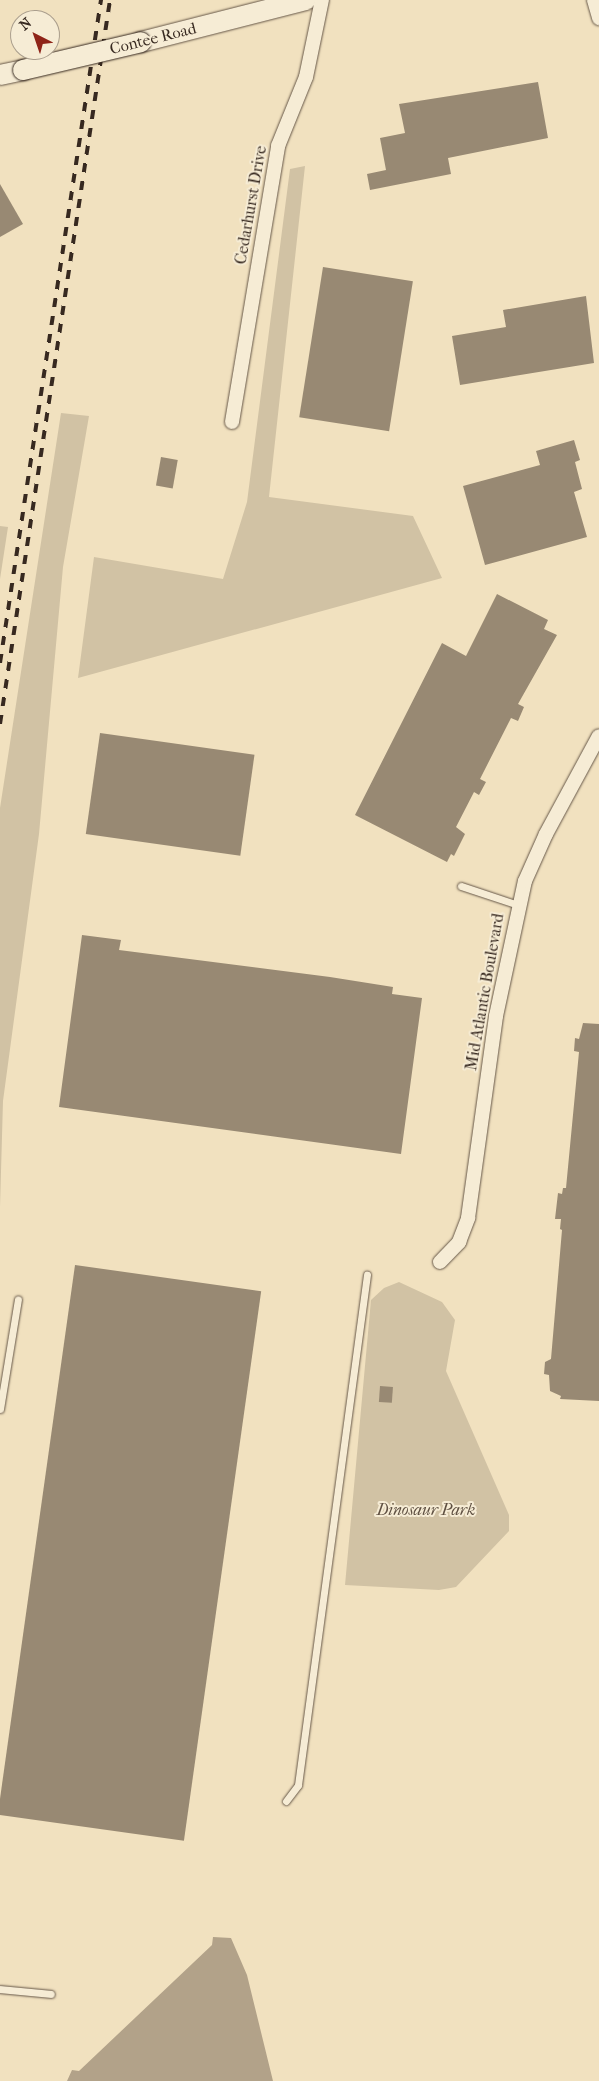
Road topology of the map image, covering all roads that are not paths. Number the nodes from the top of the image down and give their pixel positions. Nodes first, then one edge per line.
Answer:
1 (306, 0) edge
2 (322, 0) edge
3 (594, 0) edge
4 (599, 18) edge
5 (0, 75) edge
6 (232, 422) dead end
7 (599, 736) edge
8 (461, 886) dead end
9 (518, 905) junction
10 (440, 1262) dead end
11 (366, 1275) dead end
12 (18, 1299) dead end
13 (0, 1409) edge
14 (286, 1801) dead end
15 (0, 1989) edge
16 (51, 1994) dead end

1 - 5 street, Contee Road, bridge
2 - 6 street, Cedarhurst Drive
3 - 4 street
7 - 9 street, Mid Atlantic Boulevard
8 - 9 lane
9 - 10 street, Mid Atlantic Boulevard
11 - 14 lane
12 - 13 lane
15 - 16 lane

